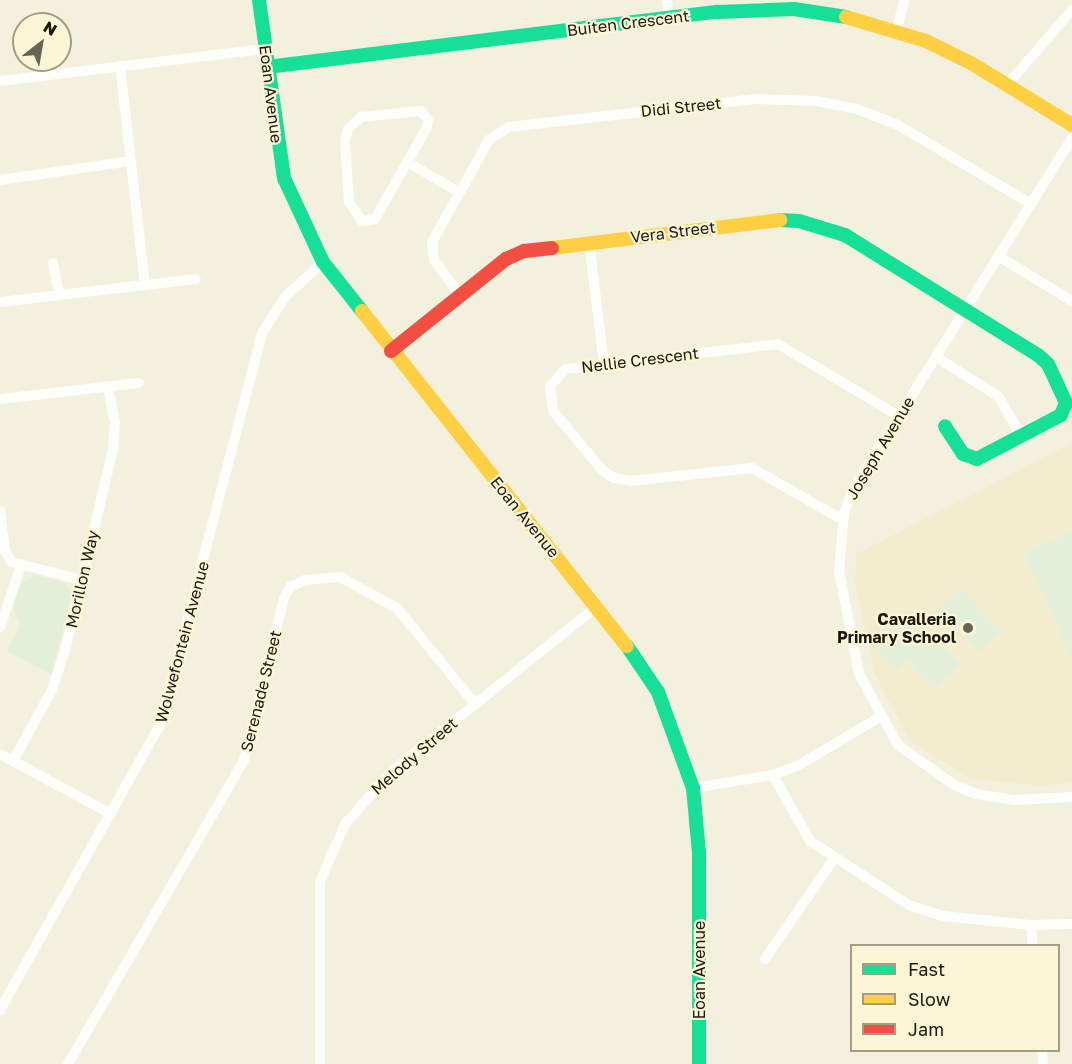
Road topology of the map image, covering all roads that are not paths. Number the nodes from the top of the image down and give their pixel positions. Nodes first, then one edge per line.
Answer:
1 (259, 0) edge
2 (667, 0) edge
3 (904, 0) edge
4 (763, 5) edge
5 (1072, 10) edge
6 (669, 18) junction
7 (897, 29) junction
8 (265, 49) junction
9 (120, 66) junction
10 (267, 68) junction
11 (0, 81) edge
12 (1007, 85) junction
13 (1072, 125) edge
14 (1072, 138) edge
15 (131, 161) junction
16 (407, 162) junction
17 (0, 180) edge
18 (459, 192) junction
19 (1031, 204) junction
20 (589, 242) junction
21 (998, 256) junction
22 (323, 262) junction
23 (53, 263) dead end
24 (196, 279) dead end
25 (145, 285) junction
26 (59, 295) junction
27 (460, 295) junction
28 (1072, 301) edge
29 (0, 302) edge
30 (965, 309) junction
31 (392, 351) junction
32 (936, 357) junction
33 (604, 364) junction
34 (140, 383) dead end
35 (108, 387) junction
36 (0, 399) edge
37 (899, 416) junction
38 (945, 426) dead end
39 (1022, 437) junction
40 (0, 511) edge
41 (843, 520) junction
42 (21, 566) junction
43 (81, 580) junction
44 (597, 607) junction
45 (0, 627) edge
46 (475, 704) junction
47 (880, 717) junction
48 (0, 754) edge
49 (13, 761) junction
50 (773, 775) junction
51 (693, 788) junction
52 (1072, 797) edge
53 (111, 814) junction
54 (835, 857) junction
55 (1072, 924) edge
56 (1031, 926) junction
57 (1033, 944) edge
58 (765, 959) dead end
59 (0, 1010) edge
60 (68, 1064) edge
61 (320, 1064) edge
62 (699, 1064) edge

1 - 8 street, Eoan Avenue
2 - 6 street
3 - 7 street
4 - 6 street, Buiten Crescent
4 - 7 street, Buiten Crescent
5 - 12 street
6 - 10 street, Buiten Crescent
7 - 12 street, Buiten Crescent
8 - 9 street
8 - 10 street, Eoan Avenue
9 - 11 street
9 - 15 street
10 - 22 street, Eoan Avenue
12 - 13 street, Buiten Crescent
14 - 19 street, Joseph Avenue
15 - 17 street
15 - 25 street
16 - 16 street
16 - 18 street
18 - 19 street, Didi Street
18 - 27 street, Didi Street
19 - 21 street, Joseph Avenue
20 - 27 street, Vera Street
20 - 30 street, Vera Street
20 - 33 street
21 - 28 street
21 - 30 street, Joseph Avenue
22 - 31 street, Eoan Avenue
22 - 53 street, Wolwefontein Avenue
23 - 26 street
24 - 25 street
25 - 26 street
26 - 29 street
27 - 31 street, Vera Street
30 - 32 street, Joseph Avenue
30 - 39 street, Vera Street
31 - 44 street, Eoan Avenue
32 - 37 street, Joseph Avenue
32 - 39 street
33 - 37 street, Nellie Crescent
33 - 41 street, Nellie Crescent
34 - 35 street
35 - 36 street
35 - 43 street, Morillon Way
37 - 41 street, Joseph Avenue
38 - 39 street, Vera Street
40 - 42 street
41 - 47 street, Joseph Avenue
42 - 43 street
42 - 45 street
43 - 49 street, Morillon Way
44 - 46 street, Melody Street
44 - 51 street, Eoan Avenue
46 - 60 street, Serenade Street
46 - 61 street, Melody Street
47 - 50 street
47 - 52 street, Joseph Avenue
48 - 49 street
49 - 53 street
50 - 51 street
50 - 54 street
51 - 62 street, Eoan Avenue
53 - 59 street, Wolwefontein Avenue
54 - 56 street
54 - 58 street
55 - 56 street
56 - 57 street

